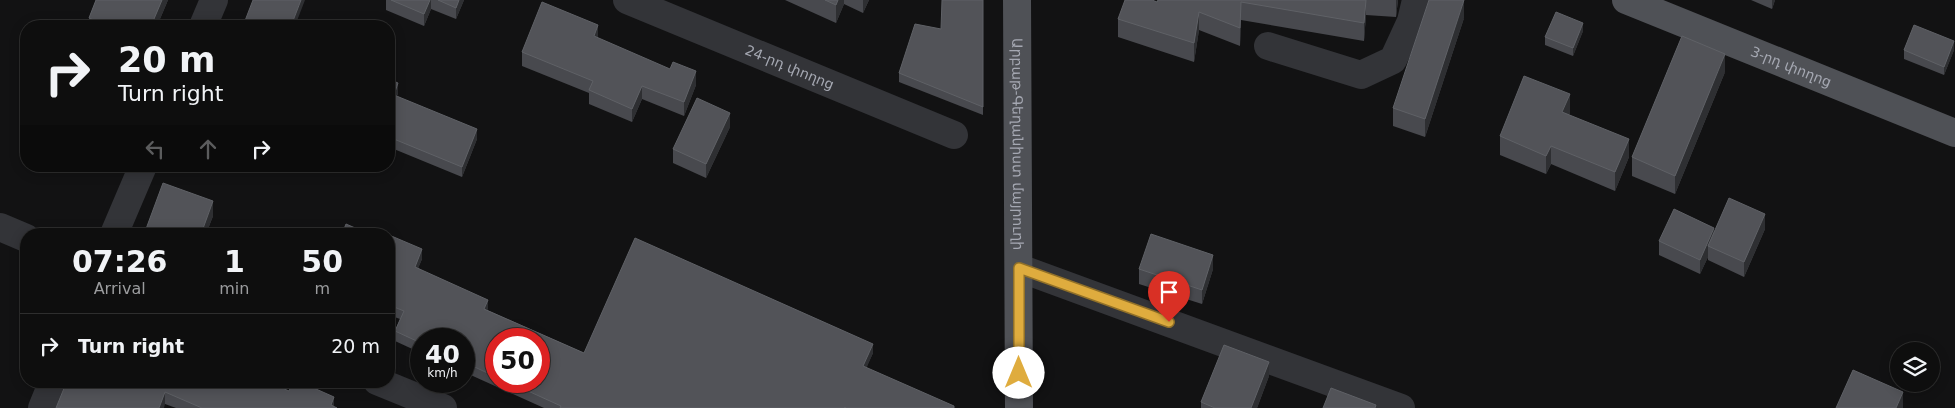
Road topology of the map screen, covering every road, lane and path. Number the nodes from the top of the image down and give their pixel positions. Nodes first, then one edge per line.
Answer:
1 (214, 0) edge
2 (627, 0) edge
3 (1017, 0) edge
4 (1416, 0) edge
5 (1626, 0) edge
6 (1664, 7) edge
7 (206, 20) edge
8 (1268, 46) dead end
9 (1955, 133) edge
10 (954, 135) dead end
11 (140, 172) edge
12 (0, 227) edge
13 (117, 228) edge
14 (20, 235) edge
15 (1019, 268) junction
16 (50, 388) edge
17 (395, 388) edge
18 (42, 408) edge
19 (443, 408) edge
20 (1019, 408) edge
21 (1401, 408) edge

1 - 7 street
2 - 10 street, 24-րդ փողոց
3 - 15 main road, Արբաթ-Գեղանիստ մայրուղի
4 - 8 street
5 - 6 main road, 3-րդ փողոց
6 - 9 main road, 3-րդ փողոց
11 - 13 street
12 - 14 street
15 - 20 main road, Արբաթ-Գեղանիստ մայրուղի
15 - 21 street
16 - 18 street
17 - 19 street

